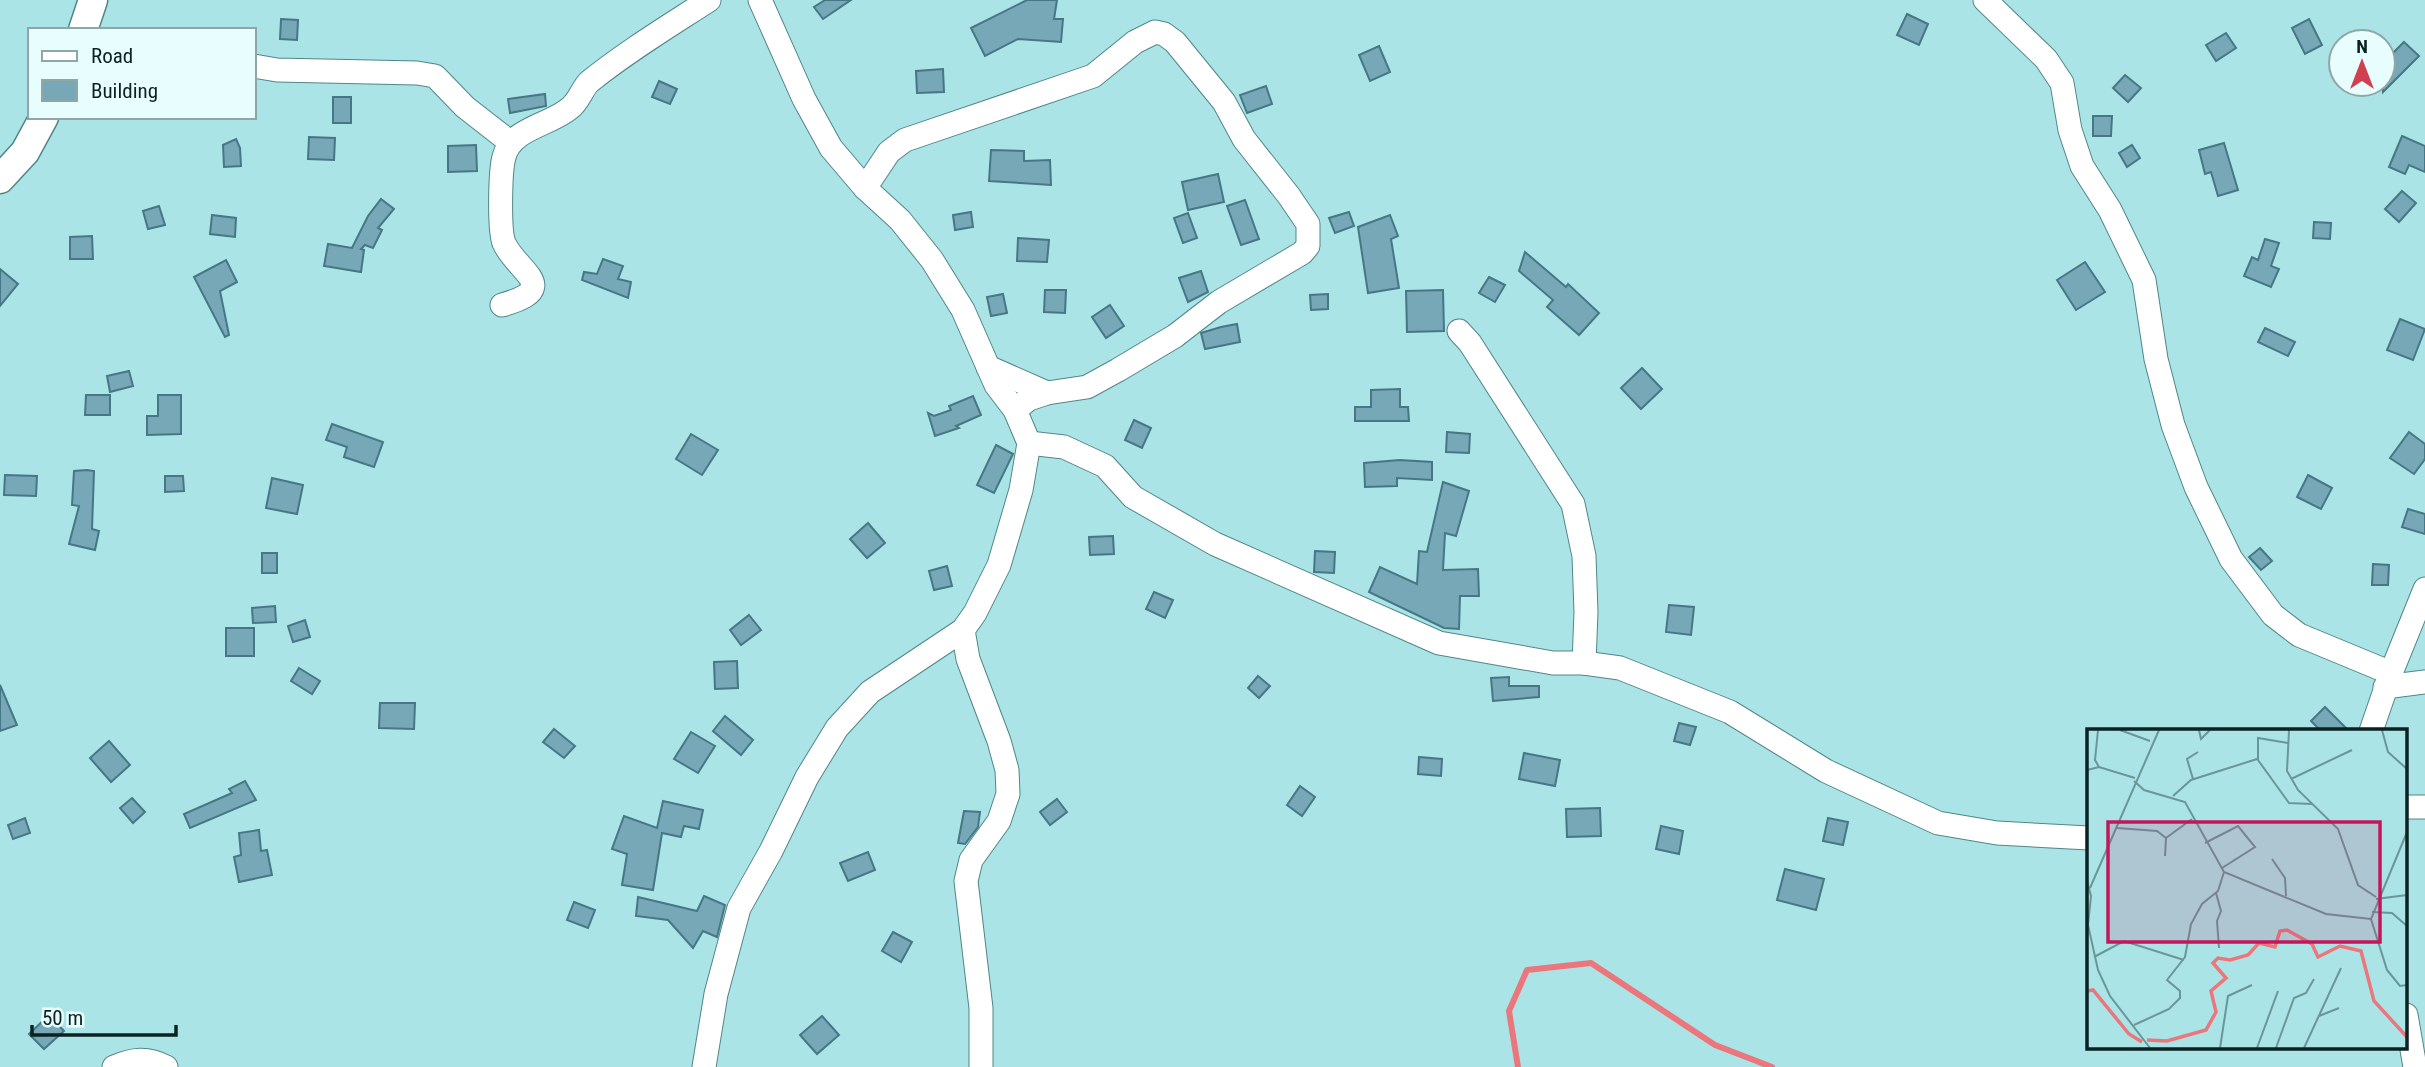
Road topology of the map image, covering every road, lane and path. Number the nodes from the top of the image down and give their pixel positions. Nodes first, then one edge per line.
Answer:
1 (93, 0) edge
2 (709, 0) edge
3 (760, 0) edge
4 (1985, 0) edge
5 (84, 28) edge
6 (256, 66) edge
7 (43, 119) edge
8 (511, 143) junction
9 (0, 179) edge
10 (865, 188) junction
11 (502, 305) dead end
12 (1459, 331) dead end
13 (988, 367) junction
14 (1047, 393) junction
15 (1016, 410) junction
16 (1029, 443) junction
17 (2425, 589) edge
18 (963, 631) junction
19 (1584, 663) junction
20 (2388, 680) junction
21 (2425, 682) edge
22 (2372, 729) edge
23 (2087, 838) edge
24 (2408, 1027) edge
25 (114, 1067) edge
26 (166, 1067) edge
27 (704, 1067) edge
28 (981, 1067) edge
29 (2415, 1067) edge

1 - 5 street
2 - 8 street
3 - 10 street
4 - 20 street
6 - 8 street
7 - 9 street
8 - 11 street
10 - 13 street
10 - 14 street
12 - 19 street
13 - 14 street
13 - 15 street
14 - 15 street
15 - 16 street
16 - 18 street
16 - 19 street
17 - 20 street
18 - 27 street
18 - 28 street
19 - 23 street
20 - 21 street
20 - 22 street
24 - 29 street
25 - 26 street

